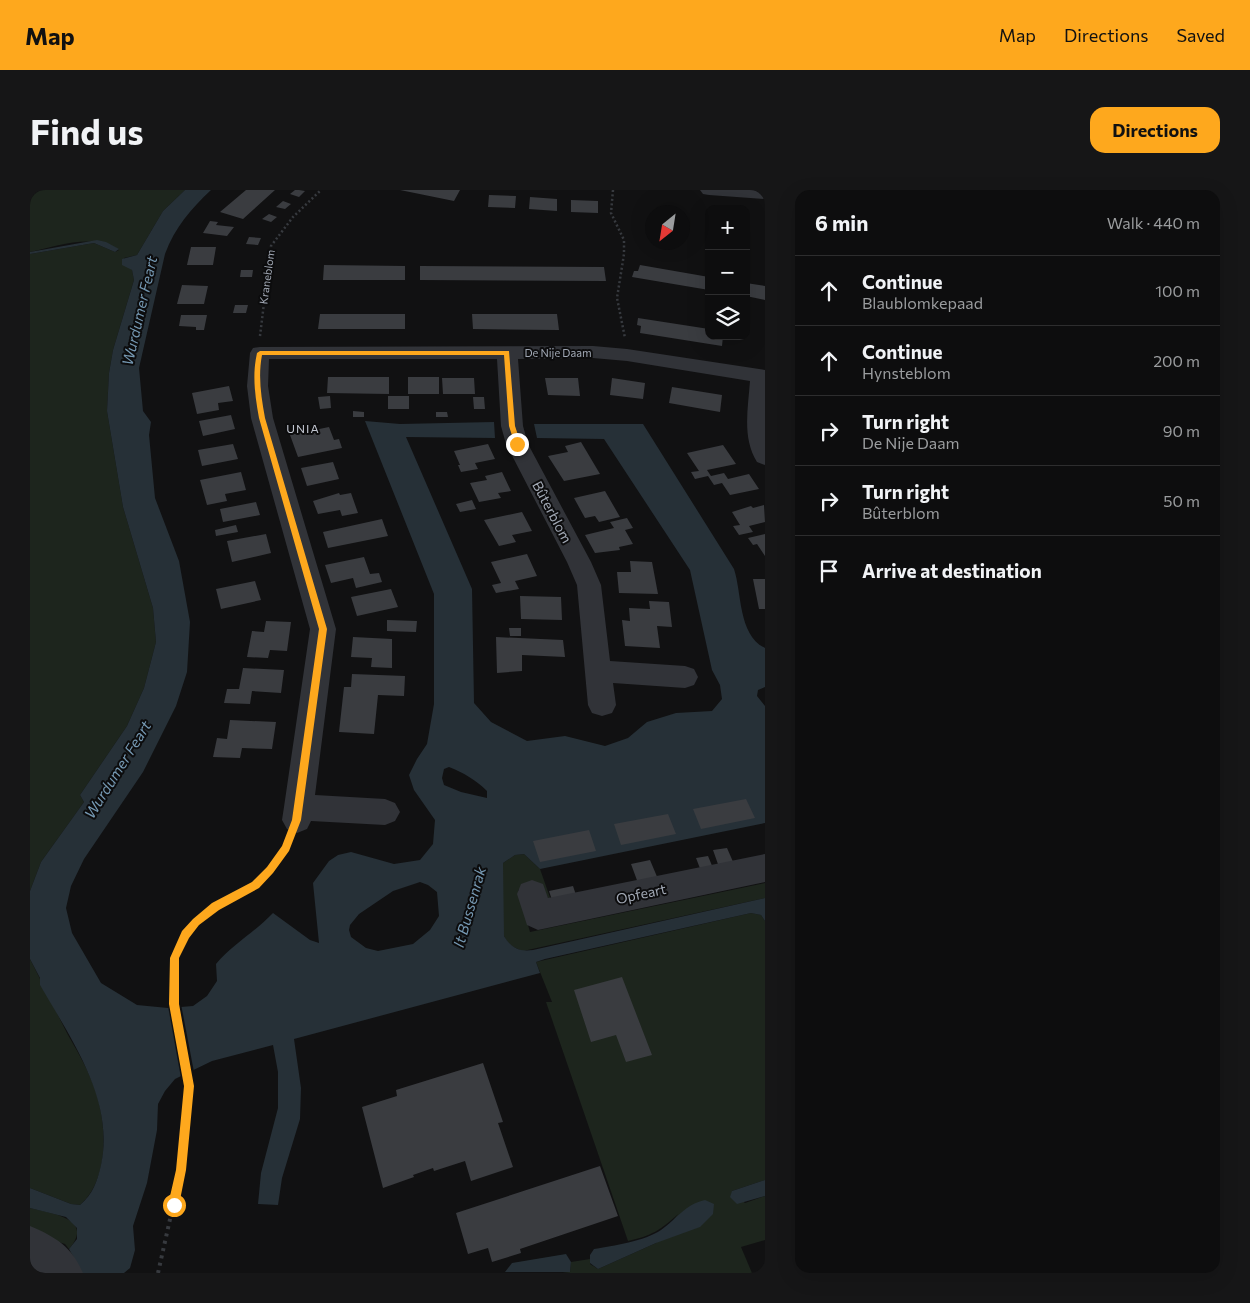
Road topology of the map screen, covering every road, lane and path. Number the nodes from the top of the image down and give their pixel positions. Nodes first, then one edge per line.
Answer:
1 (321, 190) edge
2 (614, 190) edge
3 (709, 190) edge
4 (765, 194) edge
5 (260, 353) junction
6 (507, 353) junction
7 (627, 355) junction
8 (763, 376) edge
9 (765, 456) edge
10 (600, 671) junction
11 (685, 677) dead end
12 (602, 706) dead end
13 (385, 812) dead end
14 (297, 813) junction
15 (765, 868) edge
16 (532, 894) dead end
17 (30, 1244) edge
18 (63, 1271) edge
19 (158, 1273) edge

1 - 5 path, Kraneblom
2 - 7 path
3 - 4 street
5 - 6 street, De Nije Daam
5 - 14 street
6 - 7 street, De Nije Daam
6 - 10 street, Bûterblom
7 - 8 street, De Nije Daam
8 - 9 street
10 - 11 street
10 - 12 street, Bûterblom
13 - 14 street
14 - 19 path
15 - 16 street, Opfeart
17 - 18 street

